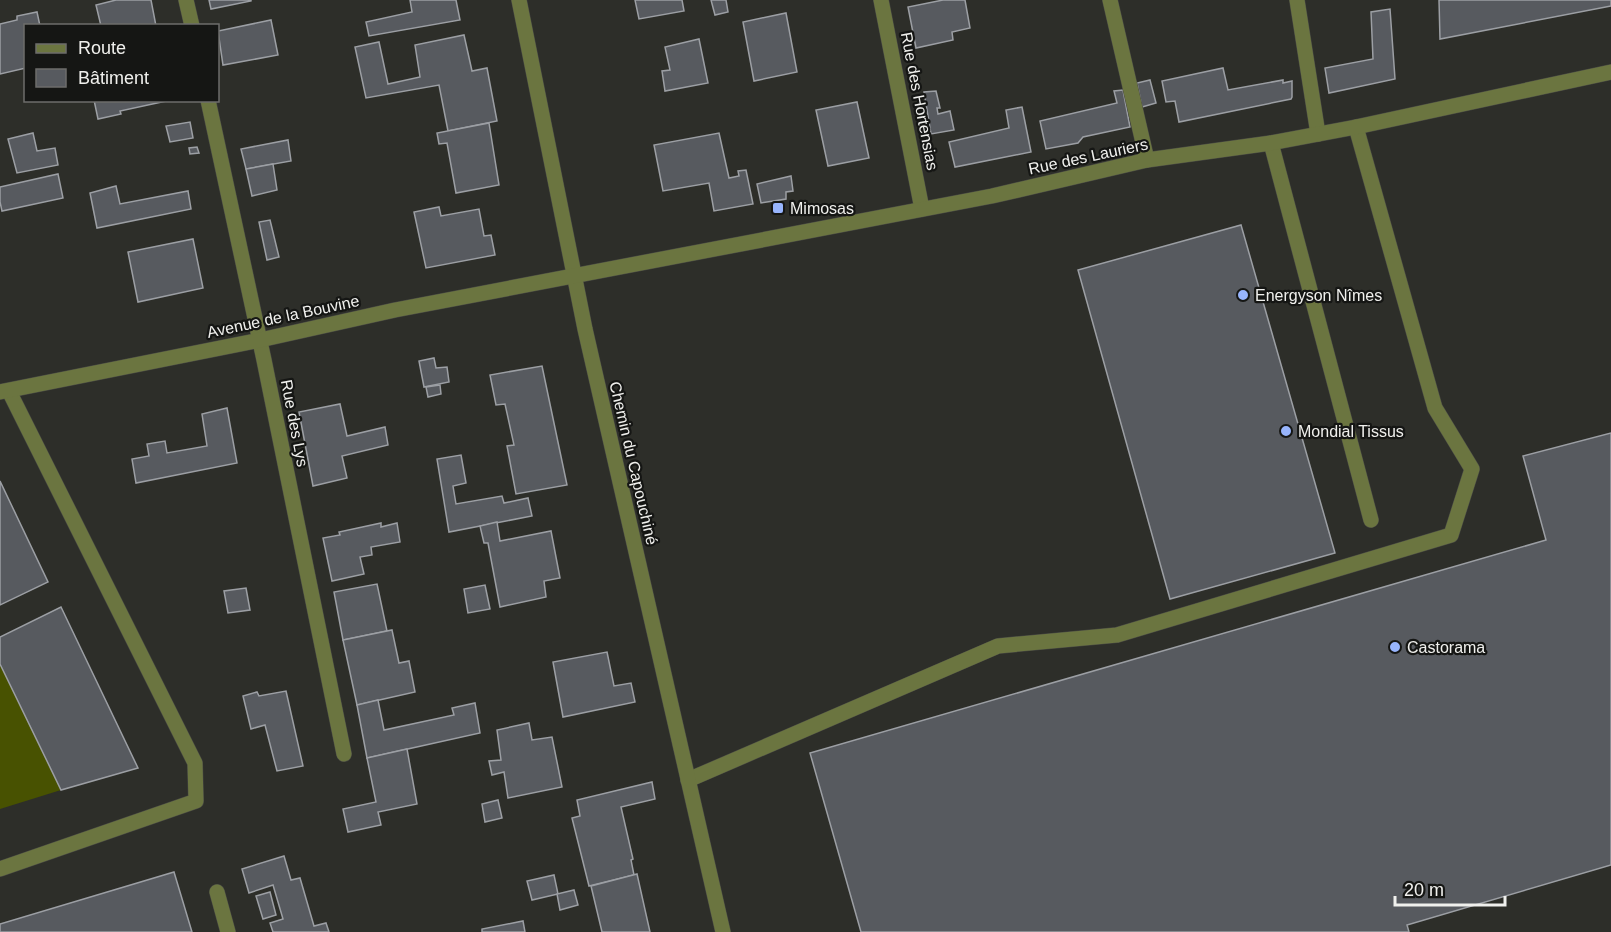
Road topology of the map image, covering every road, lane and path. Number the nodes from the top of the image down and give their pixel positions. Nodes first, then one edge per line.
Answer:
1 (186, 0) edge
2 (519, 0) edge
3 (881, 0) edge
4 (1110, 0) edge
5 (1297, 0) edge
6 (192, 24) edge
7 (1611, 72) edge
8 (208, 102) edge
9 (1356, 127) junction
10 (1318, 134) junction
11 (1271, 143) junction
12 (1147, 160) junction
13 (922, 209) junction
14 (573, 275) junction
15 (260, 340) junction
16 (4, 391) edge
17 (1371, 520) dead end
18 (344, 754) dead end
19 (688, 780) junction
20 (0, 869) edge
21 (217, 892) dead end
22 (228, 932) edge
23 (723, 932) edge

1 - 6 street
2 - 14 street, Chemin du Capouchiné
3 - 13 street, Rue des Hortensias
4 - 12 street
5 - 10 street
7 - 9 street, Rue des Lauriers
8 - 15 street, Rue des Lys
9 - 10 street, Rue des Lauriers
9 - 19 street
10 - 11 street, Rue des Lauriers
11 - 12 street, Rue des Lauriers
11 - 17 street
12 - 13 street, Rue des Lauriers
13 - 14 street, Rue des Lauriers
14 - 15 street, Avenue de la Bouvine
14 - 19 street, Chemin du Capouchiné
15 - 16 street, Avenue de la Bouvine
15 - 18 street, Rue des Lys
16 - 20 street
19 - 23 street, Chemin du Capouchiné
21 - 22 street

